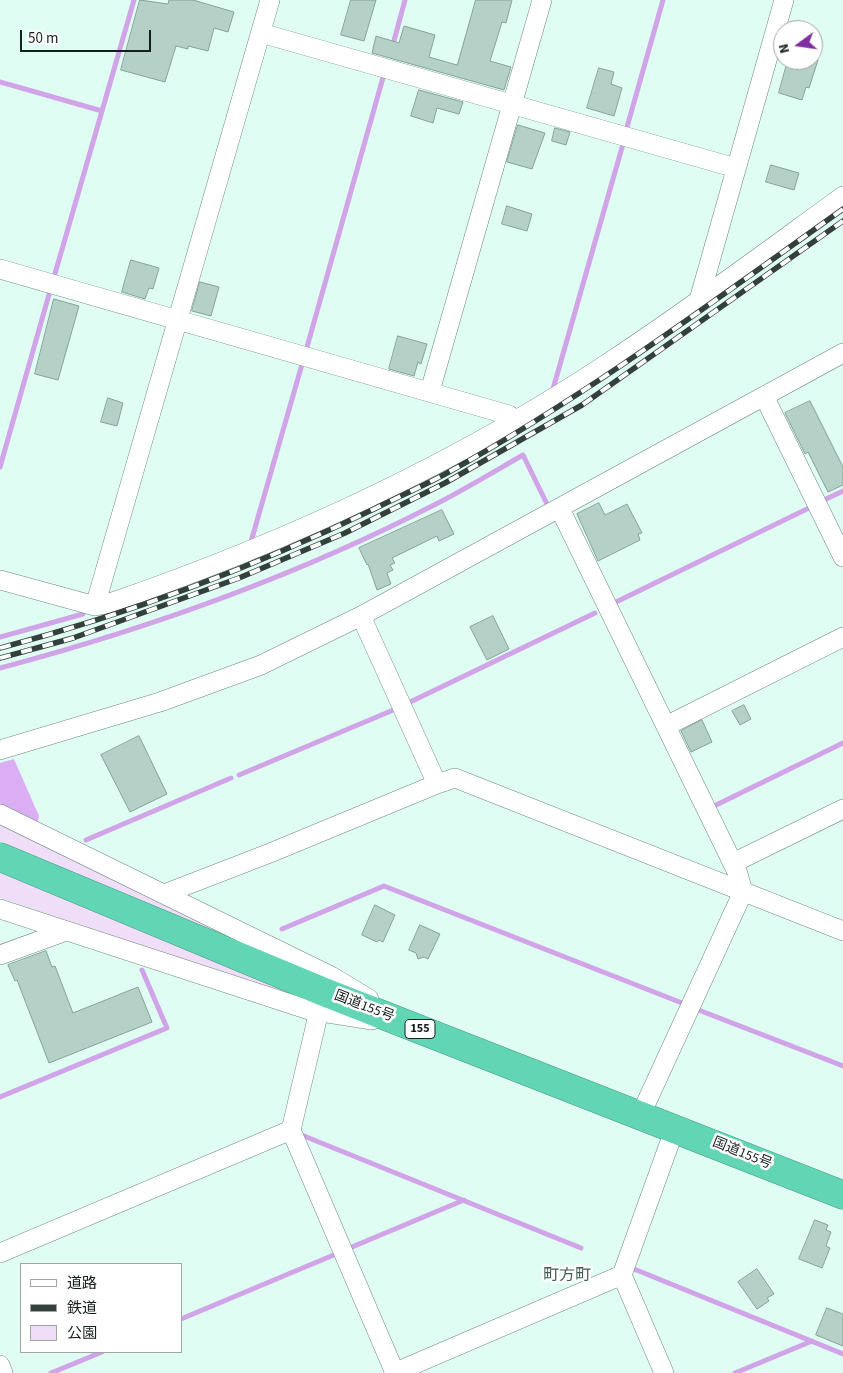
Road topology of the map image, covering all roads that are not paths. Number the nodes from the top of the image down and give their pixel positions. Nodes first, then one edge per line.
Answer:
1 (270, 0) edge
2 (542, 0) edge
3 (784, 0) edge
4 (260, 33) junction
5 (513, 104) junction
6 (736, 168) junction
7 (843, 196) edge
8 (0, 269) edge
9 (699, 300) junction
10 (179, 320) junction
11 (843, 353) edge
12 (430, 391) junction
13 (764, 396) junction
14 (515, 420) junction
15 (560, 509) junction
16 (843, 557) edge
17 (0, 580) edge
18 (95, 606) junction
19 (361, 616) junction
20 (843, 637) edge
21 (666, 726) junction
22 (0, 750) edge
23 (437, 784) junction
24 (843, 809) edge
25 (0, 814) edge
26 (0, 857) edge
27 (733, 863) junction
28 (743, 892) junction
29 (164, 894) junction
30 (0, 909) edge
31 (66, 931) junction
32 (843, 931) edge
33 (0, 954) edge
34 (319, 1011) junction
35 (413, 1026) junction
36 (641, 1114) junction
37 (675, 1128) junction
38 (291, 1130) junction
39 (843, 1194) edge
40 (0, 1253) edge
41 (622, 1275) junction
42 (0, 1365) edge
43 (3, 1373) edge
44 (394, 1373) edge
45 (664, 1373) edge

1 - 4 street
2 - 5 street
3 - 6 street
4 - 5 street
4 - 10 street
5 - 6 street
5 - 12 street
6 - 9 street
7 - 9 street
8 - 10 street
9 - 14 street
10 - 12 street
10 - 18 street
11 - 13 street
12 - 14 street
13 - 15 street
13 - 16 street
14 - 18 street
15 - 19 street
15 - 21 street
17 - 18 street
19 - 22 street
19 - 23 street
20 - 21 street
21 - 27 street
23 - 28 street
23 - 29 street
24 - 27 street
25 - 29 street
26 - 35 highway, 国道155号 / 155
27 - 28 street
28 - 32 street
28 - 36 street
29 - 35 street
30 - 31 street
31 - 33 street
31 - 34 street
34 - 35 street
34 - 38 street
35 - 36 highway, 国道155号 / 155
36 - 37 highway, 国道155号 / 155
37 - 39 highway, 国道155号 / 155
37 - 41 street
38 - 40 street
38 - 44 street
41 - 44 street
41 - 45 street
42 - 43 street

